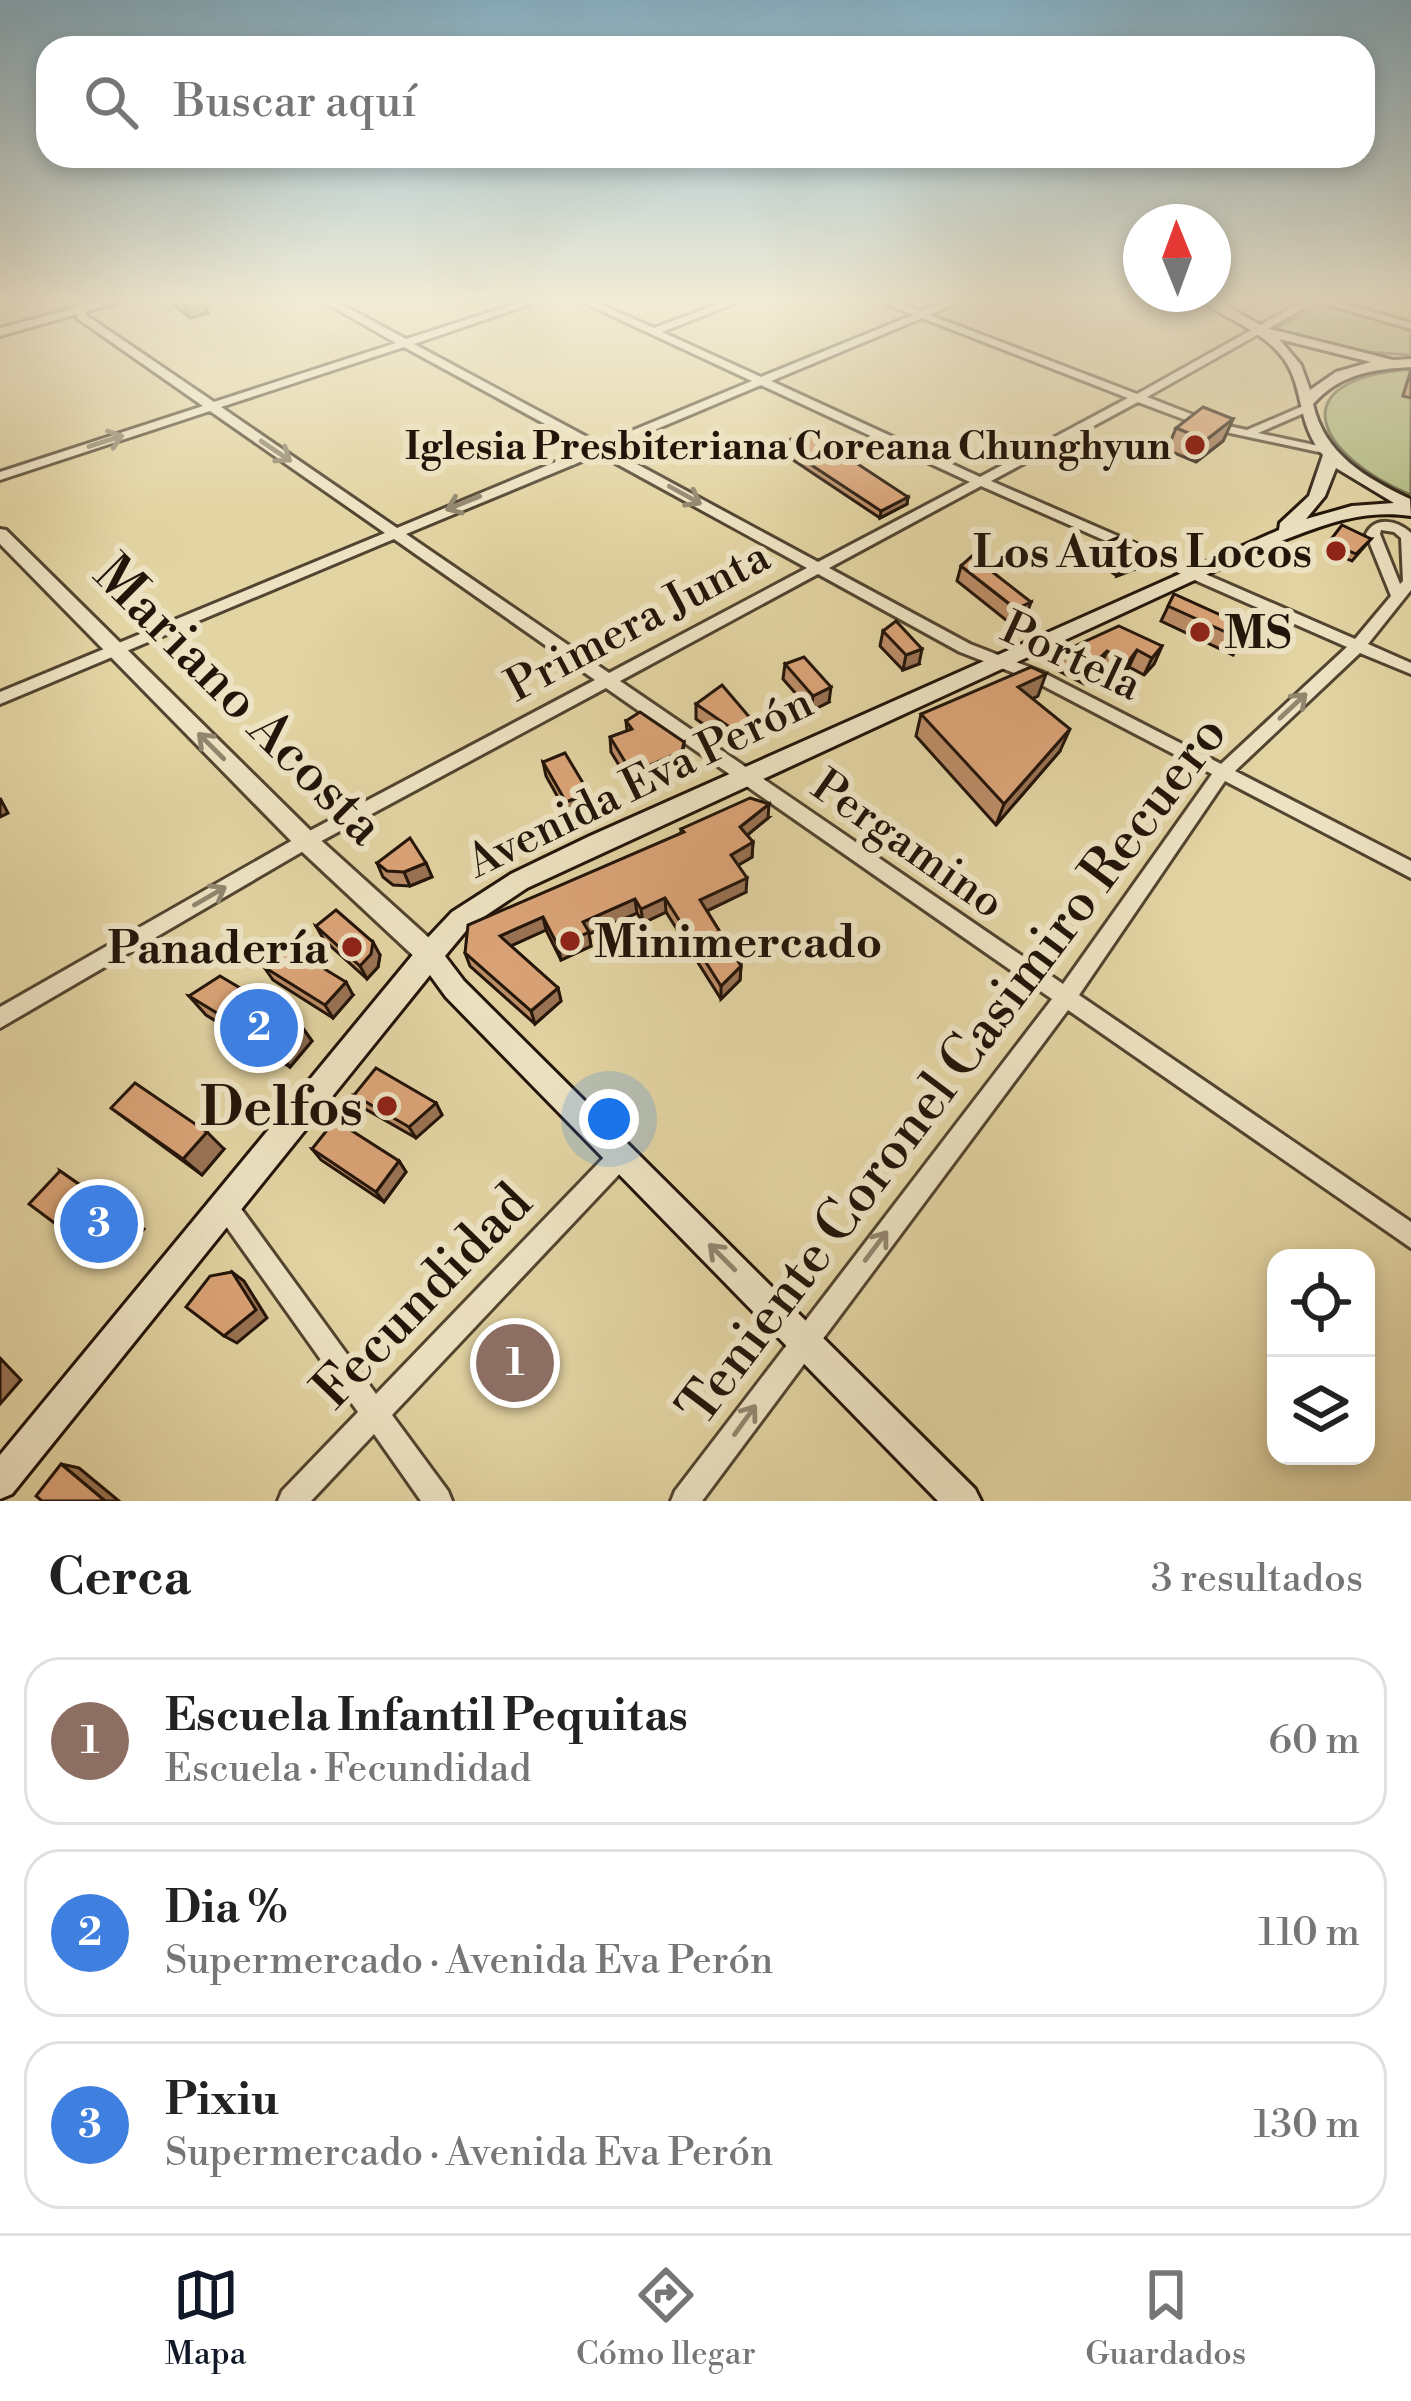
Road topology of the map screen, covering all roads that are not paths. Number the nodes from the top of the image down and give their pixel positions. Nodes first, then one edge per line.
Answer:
1 (158, 369) edge
2 (325, 369) edge
3 (453, 369) edge
4 (737, 369) edge
5 (792, 369) edge
6 (1062, 369) edge
7 (1190, 369) edge
8 (1294, 369) edge
9 (1367, 369) edge
10 (764, 381) junction
11 (1137, 398) junction
12 (1307, 405) junction
13 (212, 406) junction
14 (1246, 433) junction
15 (598, 448) junction
16 (1330, 453) junction
17 (0, 476) edge
18 (976, 481) junction
19 (1411, 508) edge
20 (394, 532) junction
21 (0, 534) edge
22 (1258, 544) junction
23 (818, 567) junction
24 (1196, 574) junction
25 (1398, 596) junction
26 (1357, 646) junction
27 (114, 647) junction
28 (998, 662) junction
29 (1411, 669) edge
30 (606, 680) junction
31 (0, 698) edge
32 (1222, 773) junction
33 (743, 775) junction
34 (306, 841) junction
35 (1411, 870) edge
36 (429, 954) junction
37 (1065, 998) junction
38 (0, 1018) edge
39 (620, 1156) junction
40 (226, 1208) junction
41 (1411, 1236) edge
42 (805, 1339) junction
43 (375, 1412) junction
44 (0, 1482) edge
45 (292, 1501) edge
46 (438, 1501) edge
47 (685, 1501) edge
48 (963, 1501) edge

1 - 13 street, Pergamino
2 - 13 street
3 - 15 street, Portela
4 - 10 street
5 - 10 street
6 - 11 street
7 - 11 street, Primera Junta
8 - 12 main road
9 - 12 main road
10 - 15 street
10 - 18 street
11 - 14 street
11 - 18 street, Primera Junta
12 - 14 street
12 - 16 main road
17 -> 13 street
13 -> 20 street, Pergamino
14 - 16 street
15 -> 20 street
15 -> 23 street, Portela
16 - 19 main road
16 - 22 main road, Avenida Eva Perón
18 - 23 street, Primera Junta
18 - 24 street
19 - 22 main road, Avenida Eva Perón
20 - 27 street
20 - 30 street, Pergamino
21 - 27 main road, Mariano Acosta
22 - 24 main road, Avenida Eva Perón
23 - 28 street, Portela
23 - 30 street, Primera Junta
24 - 26 street
24 - 28 main road, Avenida Eva Perón
25 - 25 street
25 - 26 street, Teniente Coronel Casimiro Recuero
26 - 29 street
32 -> 26 street, Teniente Coronel Casimiro Recuero
27 - 31 street
34 -> 27 main road, Mariano Acosta
28 - 32 street, Portela
28 - 33 main road, Avenida Eva Perón
30 - 33 street, Pergamino
30 - 34 street, Primera Junta
32 - 35 street, Portela
32 - 37 street, Teniente Coronel Casimiro Recuero
33 - 36 main road, Avenida Eva Perón
33 - 37 street, Pergamino
34 - 36 main road, Mariano Acosta
38 -> 34 street, Primera Junta
36 - 39 main road, Mariano Acosta
36 - 40 main road, Avenida Eva Perón
37 - 41 street, Pergamino
42 -> 37 street, Teniente Coronel Casimiro Recuero
42 -> 39 main road, Mariano Acosta
39 - 43 street, Fecundidad
40 - 43 street
40 - 44 main road, Avenida Eva Perón
47 -> 42 street, Teniente Coronel Casimiro Recuero
42 - 48 main road, Mariano Acosta
43 - 45 street, Fecundidad
43 - 46 street

